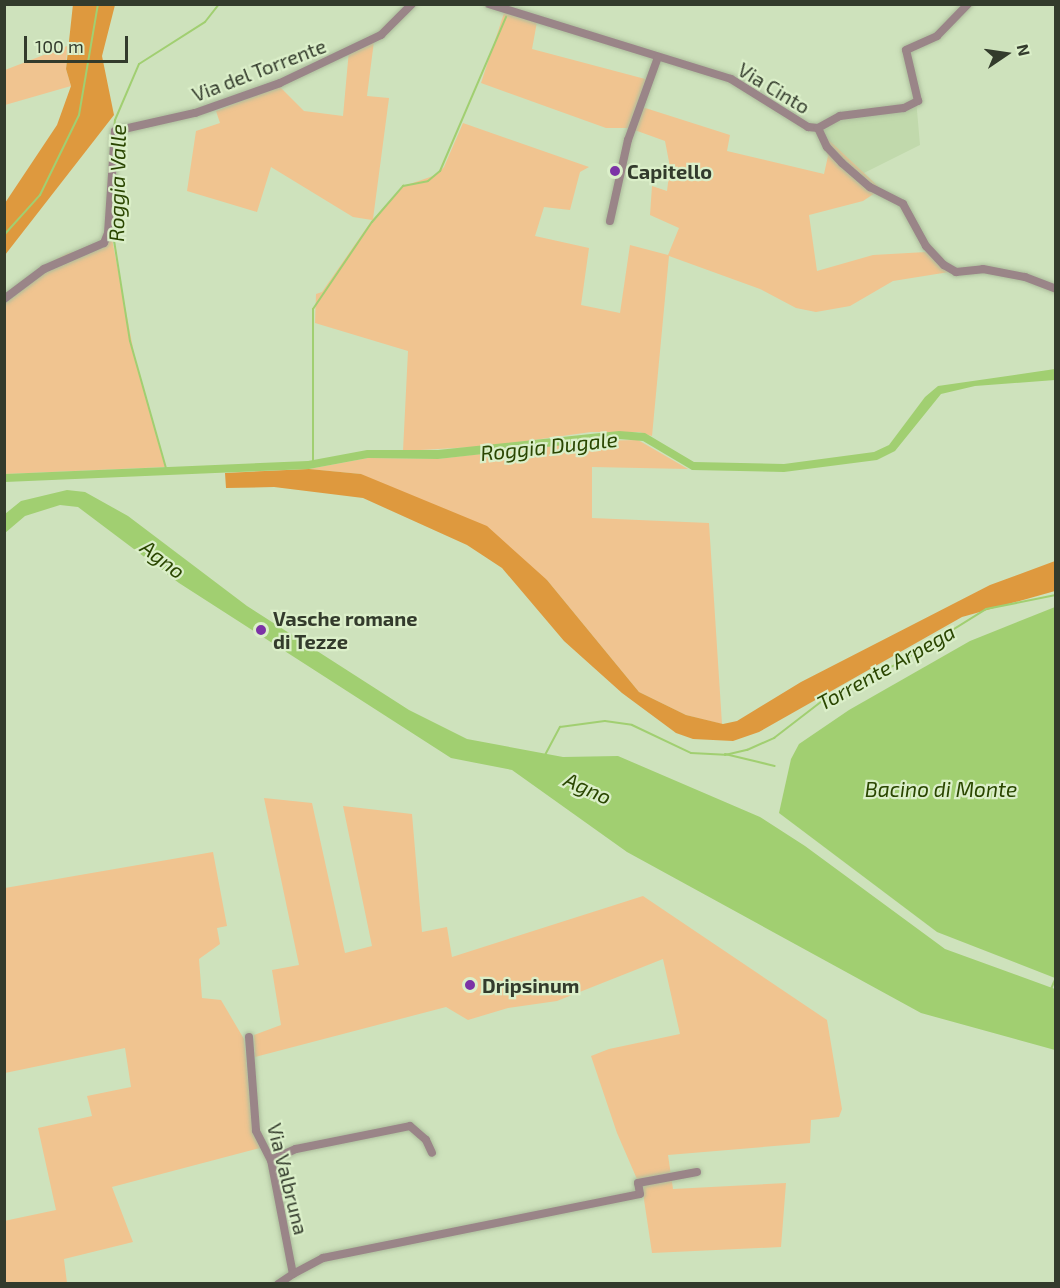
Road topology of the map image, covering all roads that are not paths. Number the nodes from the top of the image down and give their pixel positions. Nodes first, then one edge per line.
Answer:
1 (412, 4) edge
2 (489, 4) edge
3 (968, 4) edge
4 (658, 57) junction
5 (818, 128) junction
6 (610, 220) dead end
7 (1056, 289) edge
8 (4, 299) edge
9 (249, 1037) dead end
10 (432, 1154) dead end
11 (271, 1160) junction
12 (697, 1172) dead end
13 (293, 1274) junction
14 (278, 1284) edge

1 - 8 street, Via del Torrente
2 - 4 street, Via Cinto
3 - 5 street, Via Cinto
4 - 5 street, Via Cinto
4 - 6 street
5 - 7 street
9 - 11 street, Via Valbruna
10 - 11 street
11 - 13 street, Via Valbruna
12 - 13 street
13 - 14 street

